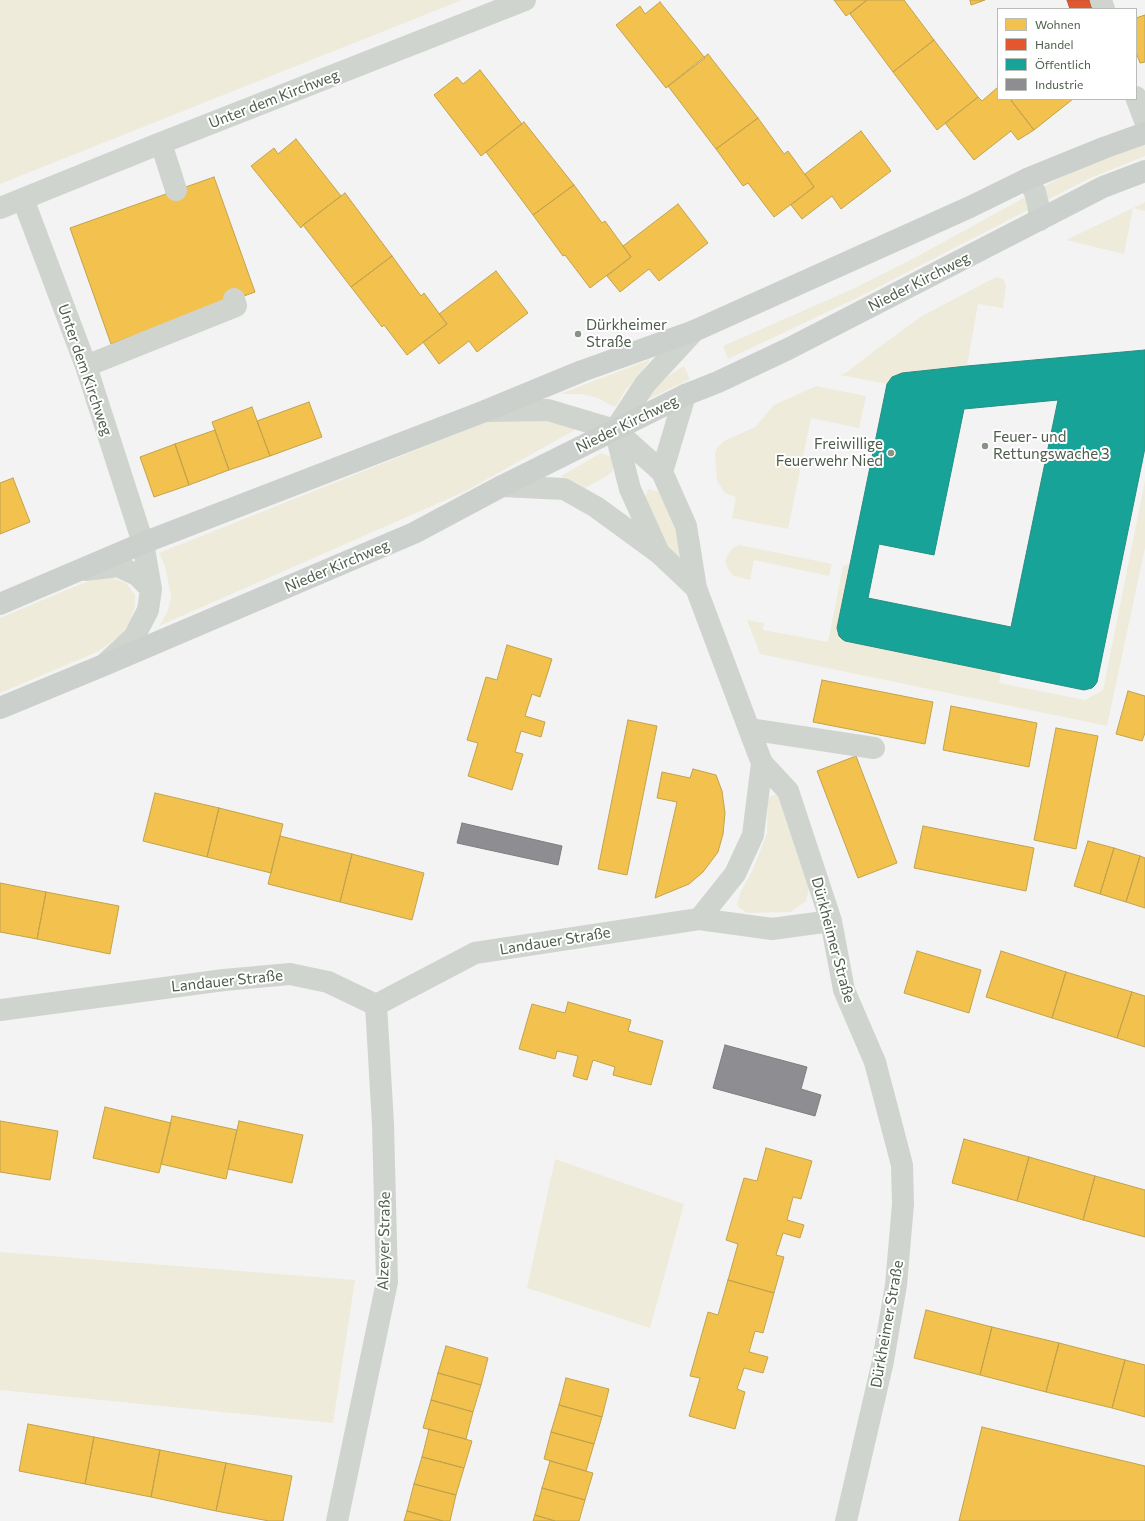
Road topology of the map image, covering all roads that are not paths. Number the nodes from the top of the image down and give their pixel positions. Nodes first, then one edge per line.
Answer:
1 (525, 0) edge
2 (1137, 100) edge
3 (1145, 121) edge
4 (1145, 133) edge
5 (161, 143) junction
6 (1145, 171) edge
7 (1027, 179) junction
8 (176, 190) dead end
9 (23, 200) junction
10 (0, 208) edge
11 (1040, 220) junction
12 (234, 299) dead end
13 (694, 331) junction
14 (86, 366) junction
15 (685, 395) junction
16 (485, 411) junction
17 (615, 430) junction
18 (662, 472) junction
19 (502, 486) junction
20 (143, 543) junction
21 (659, 553) junction
22 (82, 570) junction
23 (696, 588) junction
24 (151, 589) junction
25 (0, 604) edge
26 (104, 665) junction
27 (0, 708) edge
28 (749, 729) junction
29 (874, 748) dead end
30 (762, 763) junction
31 (699, 919) junction
32 (831, 921) junction
33 (376, 1005) junction
34 (0, 1010) edge
35 (337, 1521) edge
36 (846, 1521) edge

1 - 5 street, Unter dem Kirchweg
2 - 3 street
4 - 7 main road
5 - 8 street
5 - 9 street, Unter dem Kirchweg
6 - 11 main road, Nieder Kirchweg
7 - 11 street
7 - 13 main road
9 - 10 street, Unter dem Kirchweg
9 - 14 street, Unter dem Kirchweg
11 - 15 main road, Nieder Kirchweg
12 - 14 street
13 - 16 main road
13 - 17 street
14 - 20 street, Unter dem Kirchweg
15 - 17 main road, Nieder Kirchweg
15 - 18 street
16 - 17 street, Dürkheimer Straße
16 - 20 main road
17 - 18 street, Dürkheimer Straße
17 - 19 main road, Nieder Kirchweg
17 - 21 street, Dürkheimer Straße
18 - 23 street, Dürkheimer Straße
19 - 21 street, Dürkheimer Straße
19 - 26 main road, Nieder Kirchweg
20 - 22 main road
20 - 24 street, Nieder Kirchweg
21 - 23 street, Dürkheimer Straße
22 - 24 street
22 - 25 main road
23 - 28 street, Dürkheimer Straße
24 - 26 street, Nieder Kirchweg
26 - 27 main road, Nieder Kirchweg
28 - 29 street
28 - 30 street, Dürkheimer Straße
30 - 31 street
30 - 32 street, Dürkheimer Straße
31 - 32 street, Landauer Straße
31 - 33 street, Landauer Straße
32 - 36 street, Dürkheimer Straße
33 - 34 street, Landauer Straße
33 - 35 street, Alzeyer Straße

